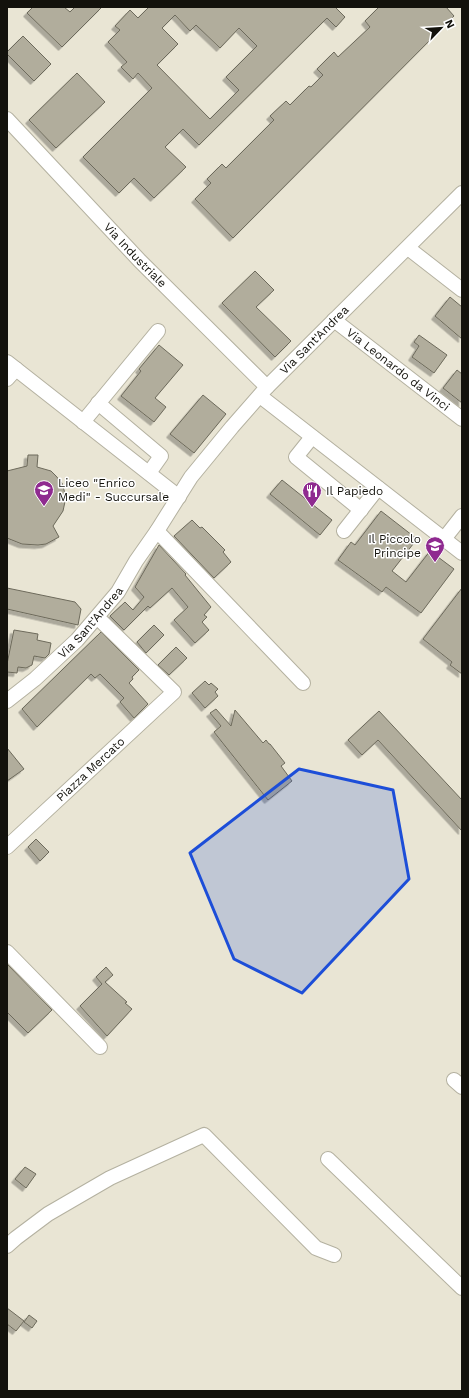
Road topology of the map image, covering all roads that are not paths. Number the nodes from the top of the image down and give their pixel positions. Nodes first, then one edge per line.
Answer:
1 (7, 119) edge
2 (462, 193) edge
3 (408, 248) junction
4 (462, 290) edge
5 (334, 320) junction
6 (158, 331) dead end
7 (10, 370) edge
8 (263, 392) junction
9 (98, 403) junction
10 (462, 419) edge
11 (83, 422) junction
12 (312, 437) junction
13 (149, 473) junction
14 (378, 488) junction
15 (179, 497) junction
16 (361, 510) junction
17 (462, 516) edge
18 (344, 530) dead end
19 (157, 531) junction
20 (444, 539) junction
21 (462, 553) edge
22 (97, 617) junction
23 (303, 683) dead end
24 (7, 700) edge
25 (7, 847) edge
26 (7, 952) edge
27 (100, 1047) dead end
28 (328, 1159) dead end
29 (11, 1242) edge
30 (334, 1255) dead end
31 (462, 1288) edge

1 - 8 street, Via Industriale
2 - 3 street, Via Sant'Andrea
3 - 4 street
3 - 5 street, Via Sant'Andrea
5 - 8 street, Via Sant'Andrea
5 - 10 street, Via Leonardo da Vinci
6 - 9 street
7 - 11 street
8 - 12 street, Via Industriale
8 - 15 street, Via Sant'Andrea
9 - 11 street
9 - 13 street
11 - 13 street
12 - 14 street, Via Industriale
12 - 16 street
13 - 15 street
14 - 16 street
14 - 20 street, Via Industriale
15 - 19 street, Via Sant'Andrea
16 - 18 street
17 - 20 street
19 - 22 street, Via Sant'Andrea
19 - 23 street
20 - 21 street, Via Industriale
22 - 24 street, Via Sant'Andrea
22 - 25 street, Piazza Mercato
26 - 27 street
28 - 31 street
29 - 30 street

